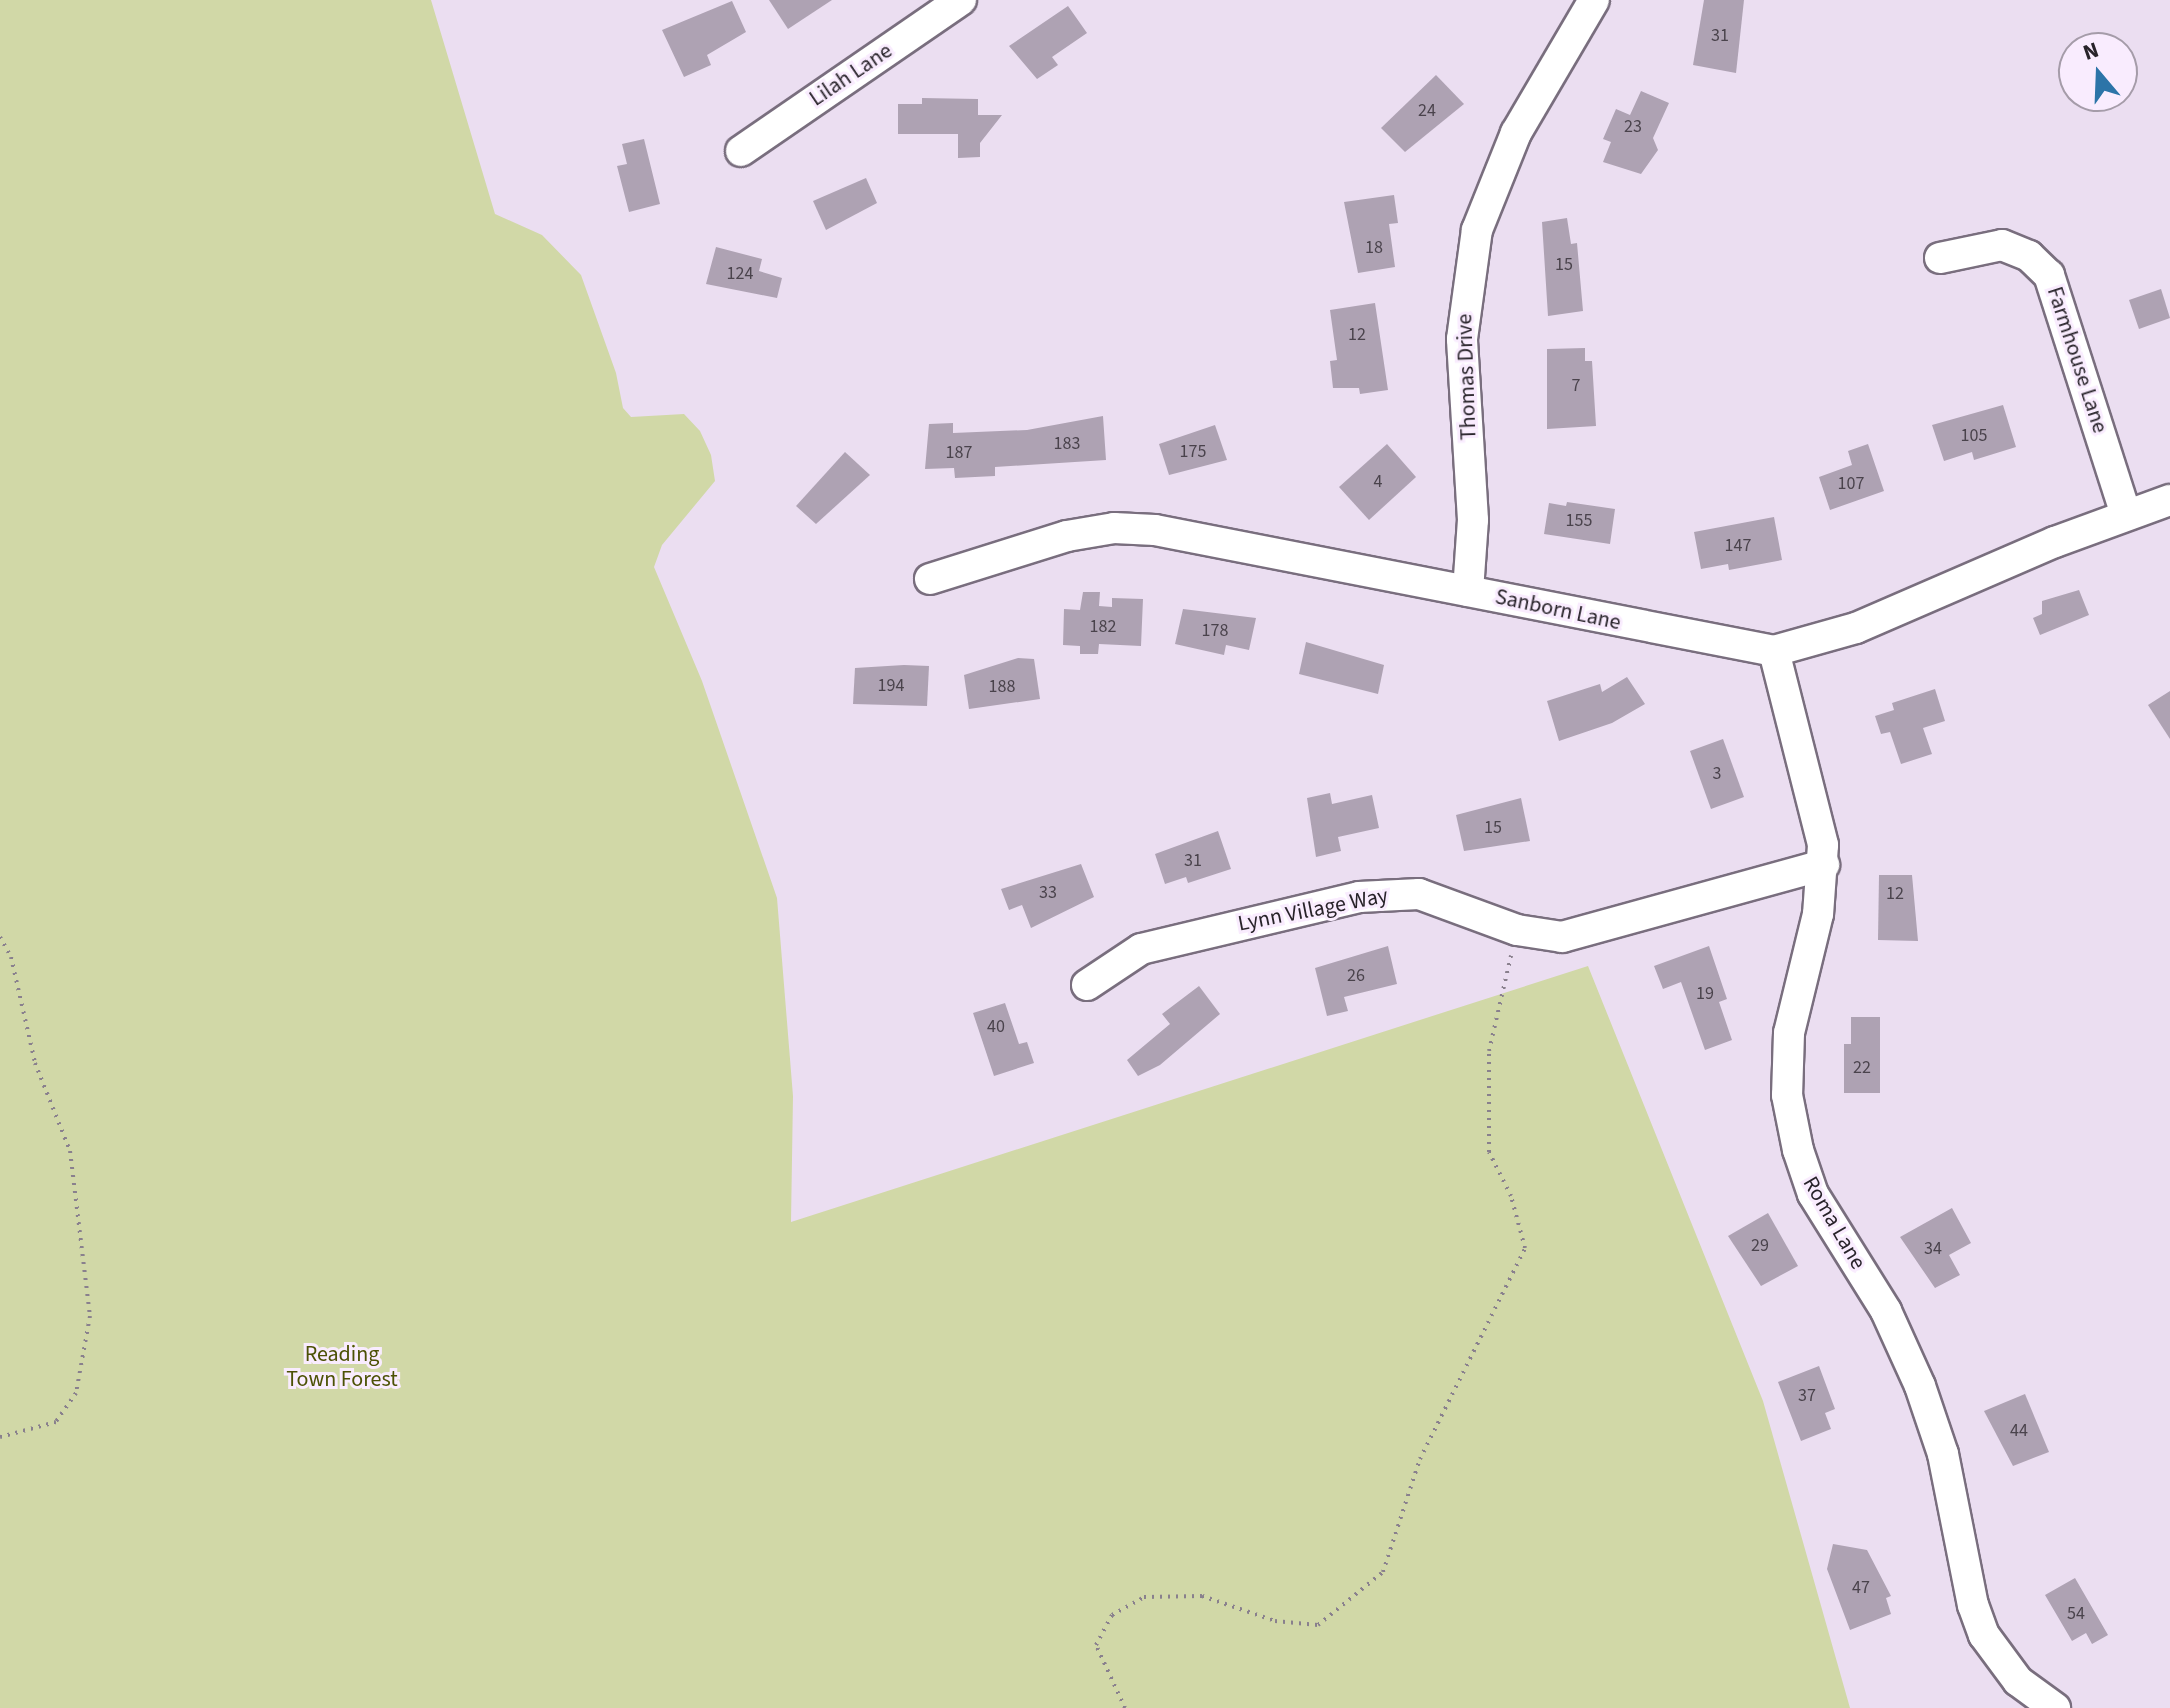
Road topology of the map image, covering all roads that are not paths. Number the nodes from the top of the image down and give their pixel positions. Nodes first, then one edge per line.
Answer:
1 (961, 0) edge
2 (1594, 0) edge
3 (741, 151) dead end
4 (1940, 258) dead end
5 (2170, 500) edge
6 (2126, 515) junction
7 (930, 579) dead end
8 (1468, 591) junction
9 (1774, 651) junction
10 (1824, 865) junction
11 (1087, 985) dead end
12 (2055, 1708) edge

1 - 3 street, Lilah Lane
2 - 8 street, Thomas Drive
4 - 6 street, Farmhouse Lane
5 - 6 street, Sanborn Lane
6 - 9 street, Sanborn Lane
7 - 8 street, Sanborn Lane
8 - 9 street, Sanborn Lane
9 - 10 street, Roma Lane
10 - 11 street, Lynn Village Way
10 - 12 street, Roma Lane

